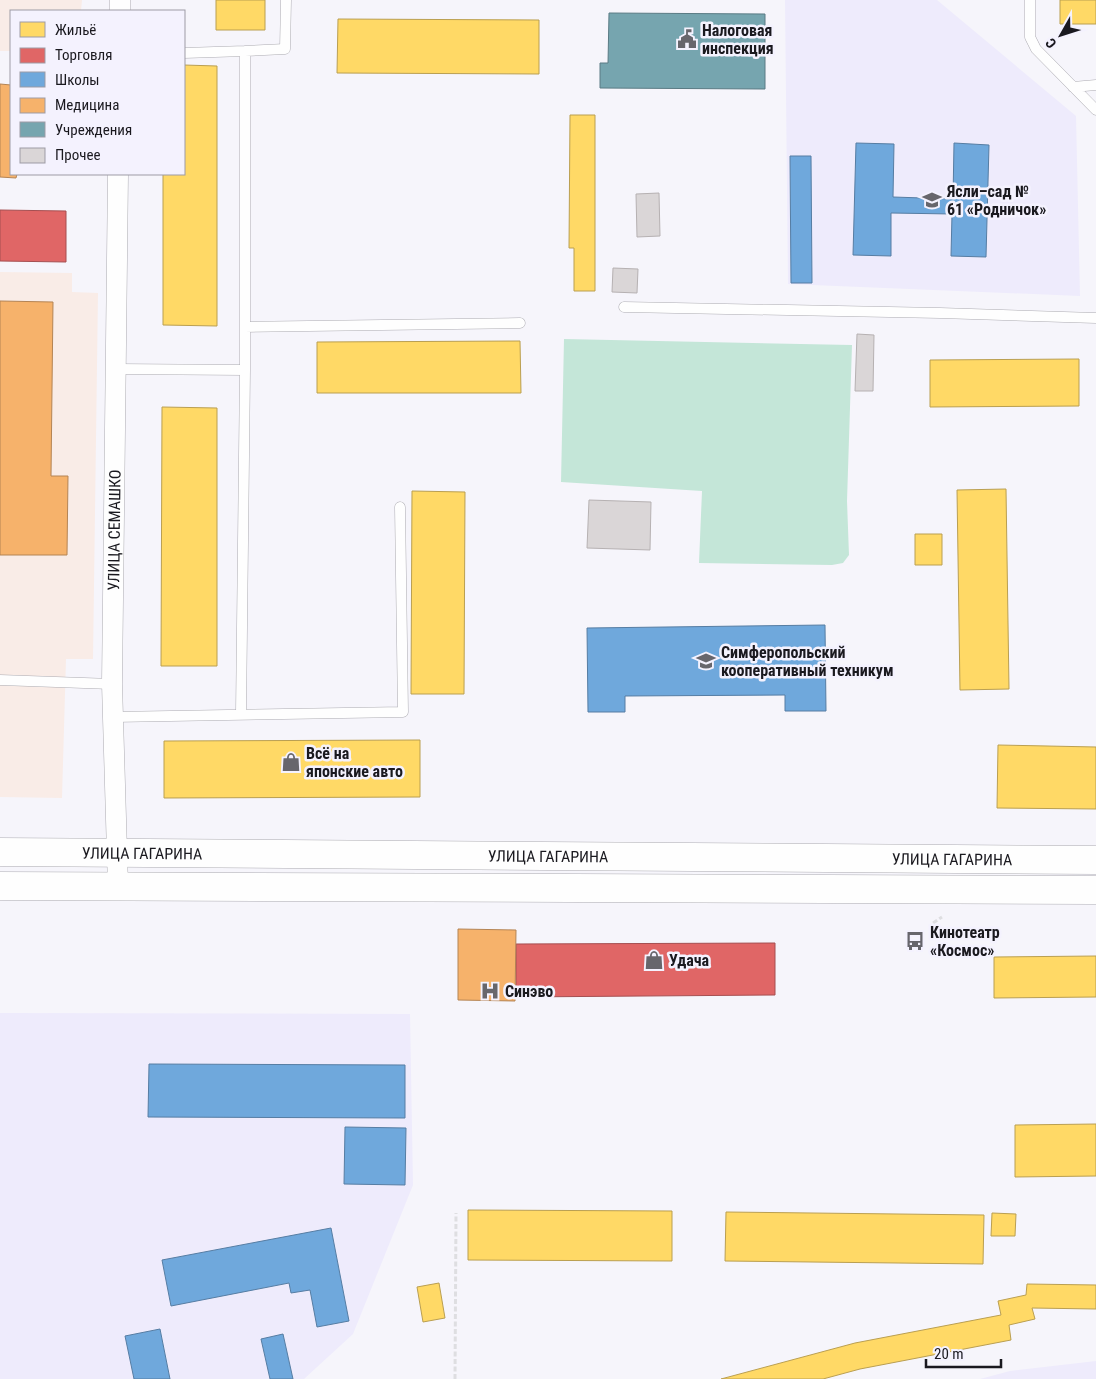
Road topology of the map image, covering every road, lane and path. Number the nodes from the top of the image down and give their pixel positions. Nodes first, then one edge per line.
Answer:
1 (286, 0) edge
2 (1030, 0) edge
3 (245, 52) junction
4 (185, 53) edge
5 (1096, 85) edge
6 (1073, 87) junction
7 (1096, 110) edge
8 (118, 175) edge
9 (624, 307) dead end
10 (1096, 318) edge
11 (520, 323) dead end
12 (245, 327) junction
13 (116, 369) junction
14 (245, 370) junction
15 (400, 507) dead end
16 (0, 680) edge
17 (112, 684) junction
18 (242, 714) junction
19 (113, 717) junction
20 (0, 852) edge
21 (118, 853) junction
22 (1096, 860) edge
23 (0, 886) edge
24 (118, 886) junction
25 (1096, 890) edge
26 (456, 1213) dead end
27 (455, 1379) edge

1 - 3 lane
2 - 6 lane
3 - 4 lane
3 - 12 lane
5 - 6 lane
6 - 7 lane
8 - 13 street, УЛИЦА СЕМАШКО
9 - 10 lane
11 - 12 lane
12 - 14 lane
13 - 14 lane
13 - 17 street, УЛИЦА СЕМАШКО
14 - 18 lane
15 - 18 lane
16 - 17 lane
17 - 19 street, УЛИЦА СЕМАШКО
18 - 19 lane
19 - 21 street, УЛИЦА СЕМАШКО
20 - 21 main road, УЛИЦА ГАГАРИНА
21 - 22 main road, УЛИЦА ГАГАРИНА
21 - 24 street, УЛИЦА СЕМАШКО
23 - 24 main road, УЛИЦА ГАГАРИНА
24 - 25 main road, УЛИЦА ГАГАРИНА
26 - 27 path

